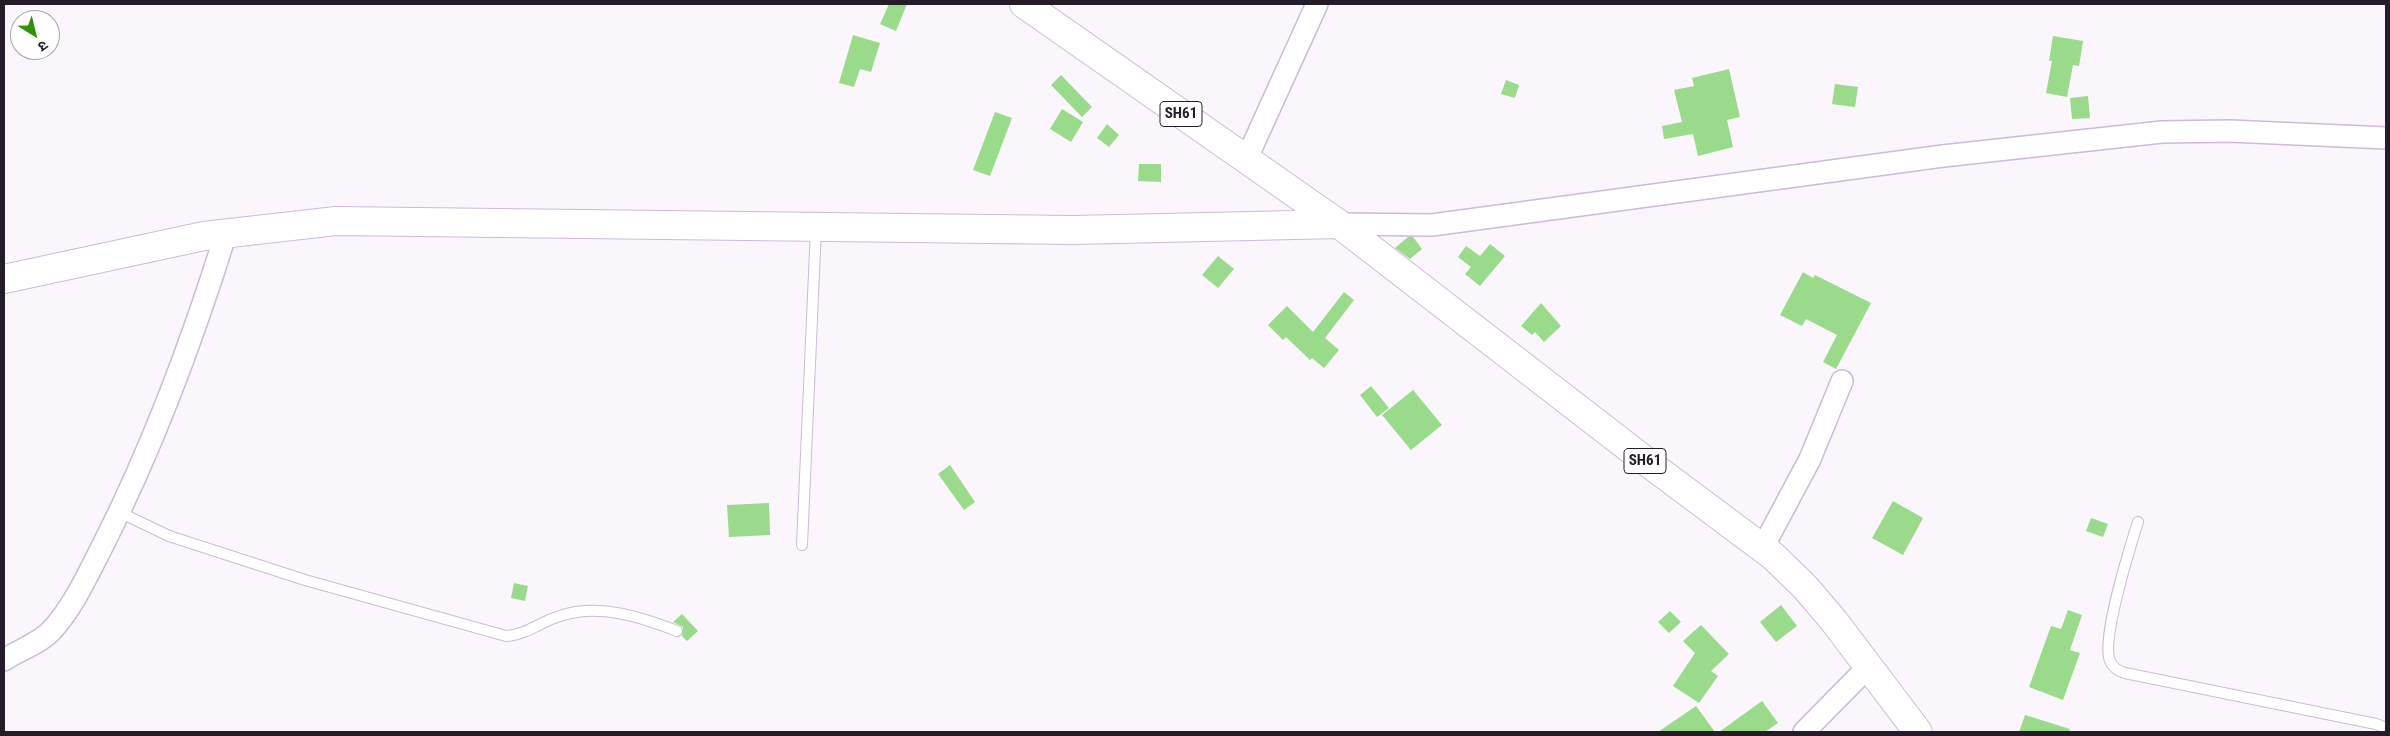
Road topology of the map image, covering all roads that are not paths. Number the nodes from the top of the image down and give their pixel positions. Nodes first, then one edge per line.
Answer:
1 (1024, 4) edge
2 (1317, 4) edge
3 (2386, 138) edge
4 (1246, 160) junction
5 (1339, 224) junction
6 (816, 227) junction
7 (226, 233) junction
8 (4, 279) edge
9 (1842, 381) dead end
10 (119, 512) junction
11 (2138, 522) dead end
12 (802, 545) dead end
13 (1762, 549) junction
14 (677, 632) dead end
15 (4, 660) edge
16 (1869, 666) junction
17 (1908, 727) edge
18 (2386, 728) edge
19 (1804, 732) edge

1 - 4 main road, SH61
2 - 4 street
3 - 5 street
4 - 5 main road, SH61
5 - 6 main road
5 - 13 main road, SH61
6 - 7 main road
6 - 12 lane
7 - 8 main road
7 - 10 street
9 - 13 street
10 - 14 lane
10 - 15 street
11 - 18 lane
13 - 16 main road, SH61
16 - 17 main road, SH61
16 - 19 street

